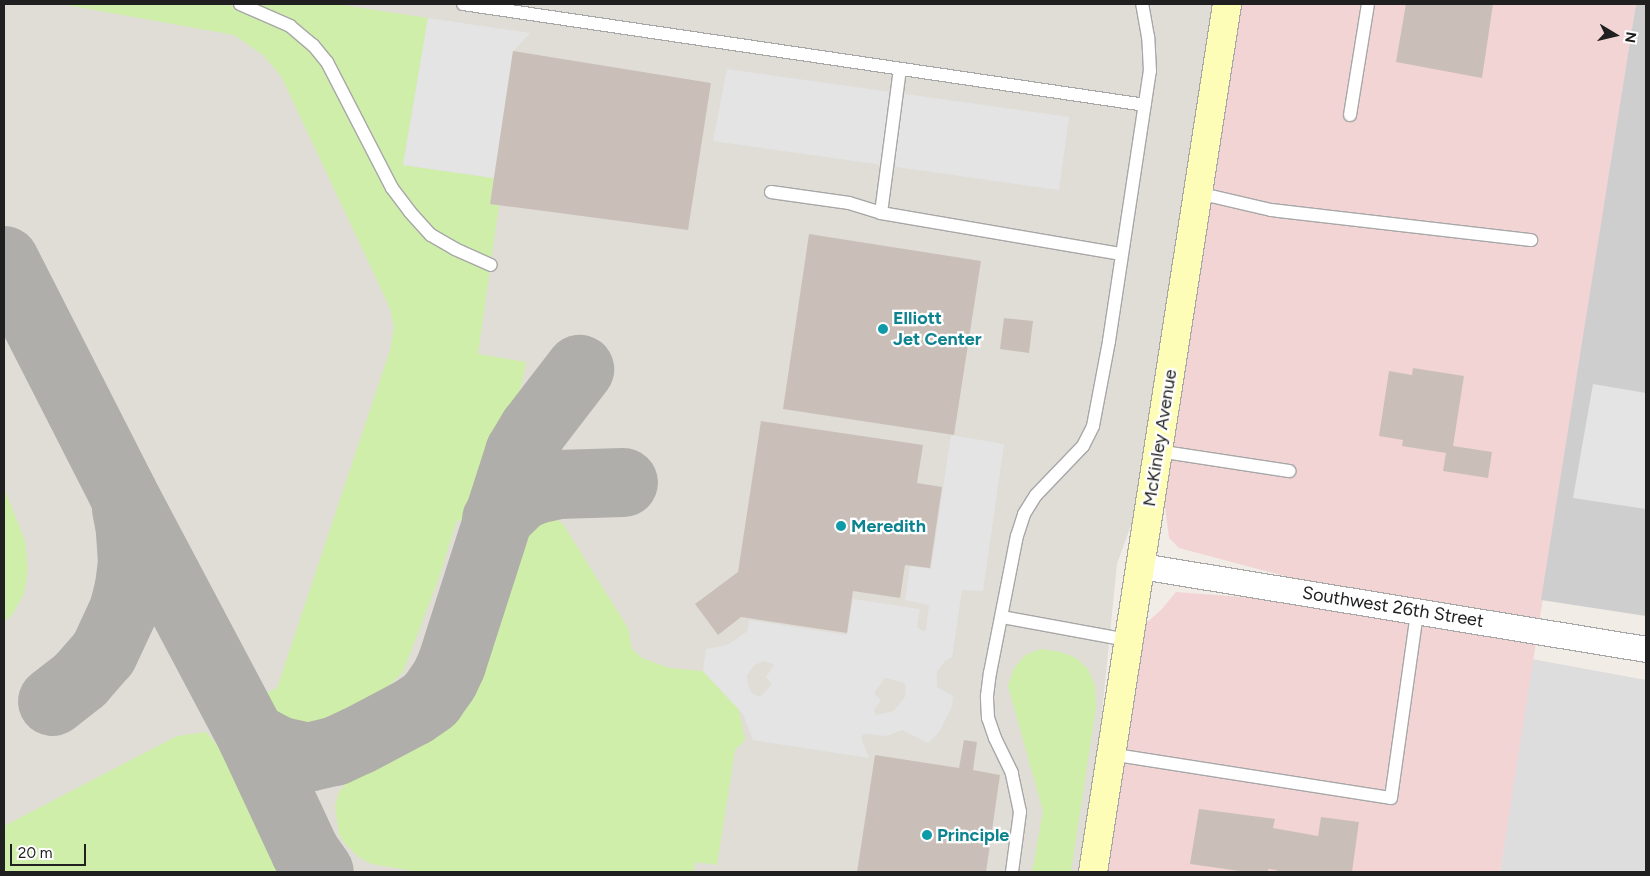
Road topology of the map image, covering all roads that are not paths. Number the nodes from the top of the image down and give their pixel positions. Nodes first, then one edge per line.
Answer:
1 (240, 4) edge
2 (463, 4) edge
3 (1142, 4) edge
4 (1227, 4) edge
5 (1368, 4) edge
6 (900, 69) junction
7 (1145, 105) junction
8 (1350, 115) dead end
9 (771, 192) dead end
10 (1198, 193) junction
11 (881, 212) junction
12 (1531, 240) dead end
13 (1122, 254) junction
14 (491, 265) dead end
15 (1158, 451) junction
16 (1289, 471) dead end
17 (1140, 566) junction
18 (1417, 612) junction
19 (1002, 617) junction
20 (1127, 640) junction
21 (1646, 648) edge
22 (1110, 754) junction
23 (1012, 872) edge
24 (1093, 872) edge

1 - 14 lane
2 - 6 lane
3 - 7 lane
4 - 10 main road, McKinley Avenue
5 - 8 lane
6 - 7 lane
6 - 11 lane
7 - 13 lane
9 - 11 lane
10 - 12 lane
10 - 15 main road, McKinley Avenue
11 - 13 lane
13 - 19 lane
15 - 16 lane
15 - 17 main road, McKinley Avenue
17 - 18 street, Southwest 26th Street
17 - 20 main road, McKinley Avenue
18 - 21 street, Southwest 26th Street
18 - 22 lane
19 - 20 lane
19 - 23 lane
20 - 22 main road, McKinley Avenue
22 - 24 main road, McKinley Avenue

